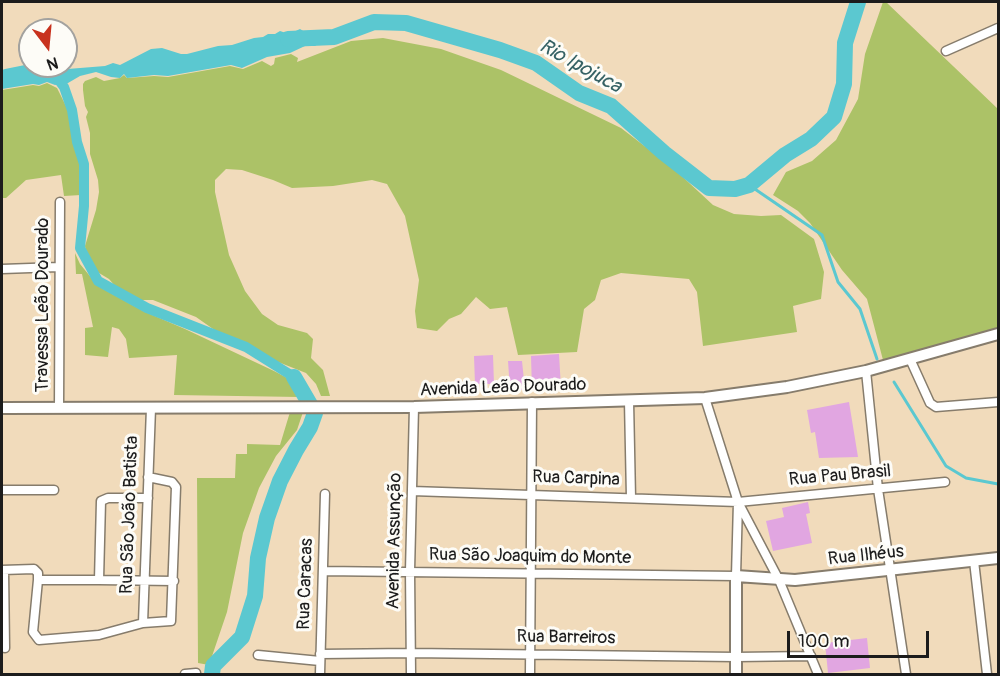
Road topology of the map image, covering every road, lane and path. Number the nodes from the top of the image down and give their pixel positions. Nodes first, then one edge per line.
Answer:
1 (999, 28) edge
2 (946, 51) dead end
3 (60, 202) dead end
4 (59, 267) junction
5 (2, 269) edge
6 (999, 334) edge
7 (910, 359) junction
8 (866, 371) junction
9 (705, 398) junction
10 (629, 401) junction
11 (532, 402) junction
12 (999, 402) edge
13 (414, 407) junction
14 (2, 408) edge
15 (59, 408) junction
16 (151, 408) junction
17 (148, 477) junction
18 (945, 482) dead end
19 (878, 489) junction
20 (2, 490) edge
21 (54, 490) dead end
22 (412, 491) junction
23 (325, 494) dead end
24 (531, 494) junction
25 (148, 498) junction
26 (630, 498) junction
27 (738, 502) junction
28 (999, 558) edge
29 (974, 561) junction
30 (3, 570) edge
31 (324, 570) junction
32 (410, 571) junction
33 (889, 571) junction
34 (531, 574) junction
35 (736, 576) junction
36 (38, 580) junction
37 (99, 580) junction
38 (144, 580) junction
39 (779, 580) junction
40 (174, 581) junction
41 (143, 623) junction
42 (5, 648) dead end
43 (411, 652) junction
44 (530, 654) junction
45 (258, 655) dead end
46 (811, 656) junction
47 (736, 657) junction
48 (320, 658) junction
49 (196, 673) edge
50 (185, 675) edge
51 (320, 675) edge
52 (411, 675) edge
53 (530, 675) edge
54 (736, 675) edge
55 (818, 675) edge
56 (906, 675) edge
57 (987, 675) edge

1 - 2 street
3 - 4 street, Travessa Leão Dourado
4 - 5 street
4 - 15 street, Travessa Leão Dourado
6 - 7 main road, Avenida Leão Dourado
7 - 8 main road, Avenida Leão Dourado
7 - 12 street
8 - 9 main road, Avenida Leão Dourado
8 - 19 street
9 - 10 main road, Avenida Leão Dourado
9 - 27 street
10 - 11 main road, Avenida Leão Dourado
10 - 26 street
11 - 13 main road, Avenida Leão Dourado
11 - 24 street
13 - 16 main road, Avenida Leão Dourado
13 - 22 street, Avenida Assunção
14 - 15 main road, Avenida Leão Dourado
15 - 16 main road, Avenida Leão Dourado
16 - 17 street, Rua São João Batista
17 - 25 street, Rua São João Batista
17 - 40 street
18 - 19 street, Rua Pau Brasil
19 - 27 street, Rua Pau Brasil
19 - 33 street
20 - 21 street
22 - 24 street, Rua Carpina
22 - 32 street, Avenida Assunção
23 - 31 street, Rua Caracas
24 - 26 street, Rua Carpina
24 - 34 street
25 - 37 street
25 - 38 street, Rua São João Batista
26 - 27 street, Rua Carpina
27 - 35 street
27 - 39 street
28 - 29 main road, Rua Ilhéus
29 - 33 main road, Rua Ilhéus
29 - 57 street
30 - 36 street
30 - 42 street
31 - 32 street, Rua São Joaquim do Monte
31 - 48 street, Rua Caracas
32 - 34 street, Rua São Joaquim do Monte
32 - 43 street, Avenida Assunção
33 - 39 main road, Rua Ilhéus
33 - 56 street
34 - 35 street, Rua São Joaquim do Monte
34 - 44 street
35 - 39 main road, Rua Ilhéus
35 - 47 main road
36 - 37 street
36 - 41 street
37 - 38 street
38 - 40 street
38 - 41 street, Rua São João Batista
39 - 46 street
40 - 41 street
43 - 44 street, Rua Barreiros
43 - 48 street, Rua Barreiros
43 - 52 street, Avenida Assunção
44 - 47 street, Rua Barreiros
44 - 53 street
45 - 48 street, Rua Barreiros
46 - 47 street, Rua Barreiros
46 - 55 street
47 - 54 main road
48 - 51 street, Rua Caracas
49 - 50 street

